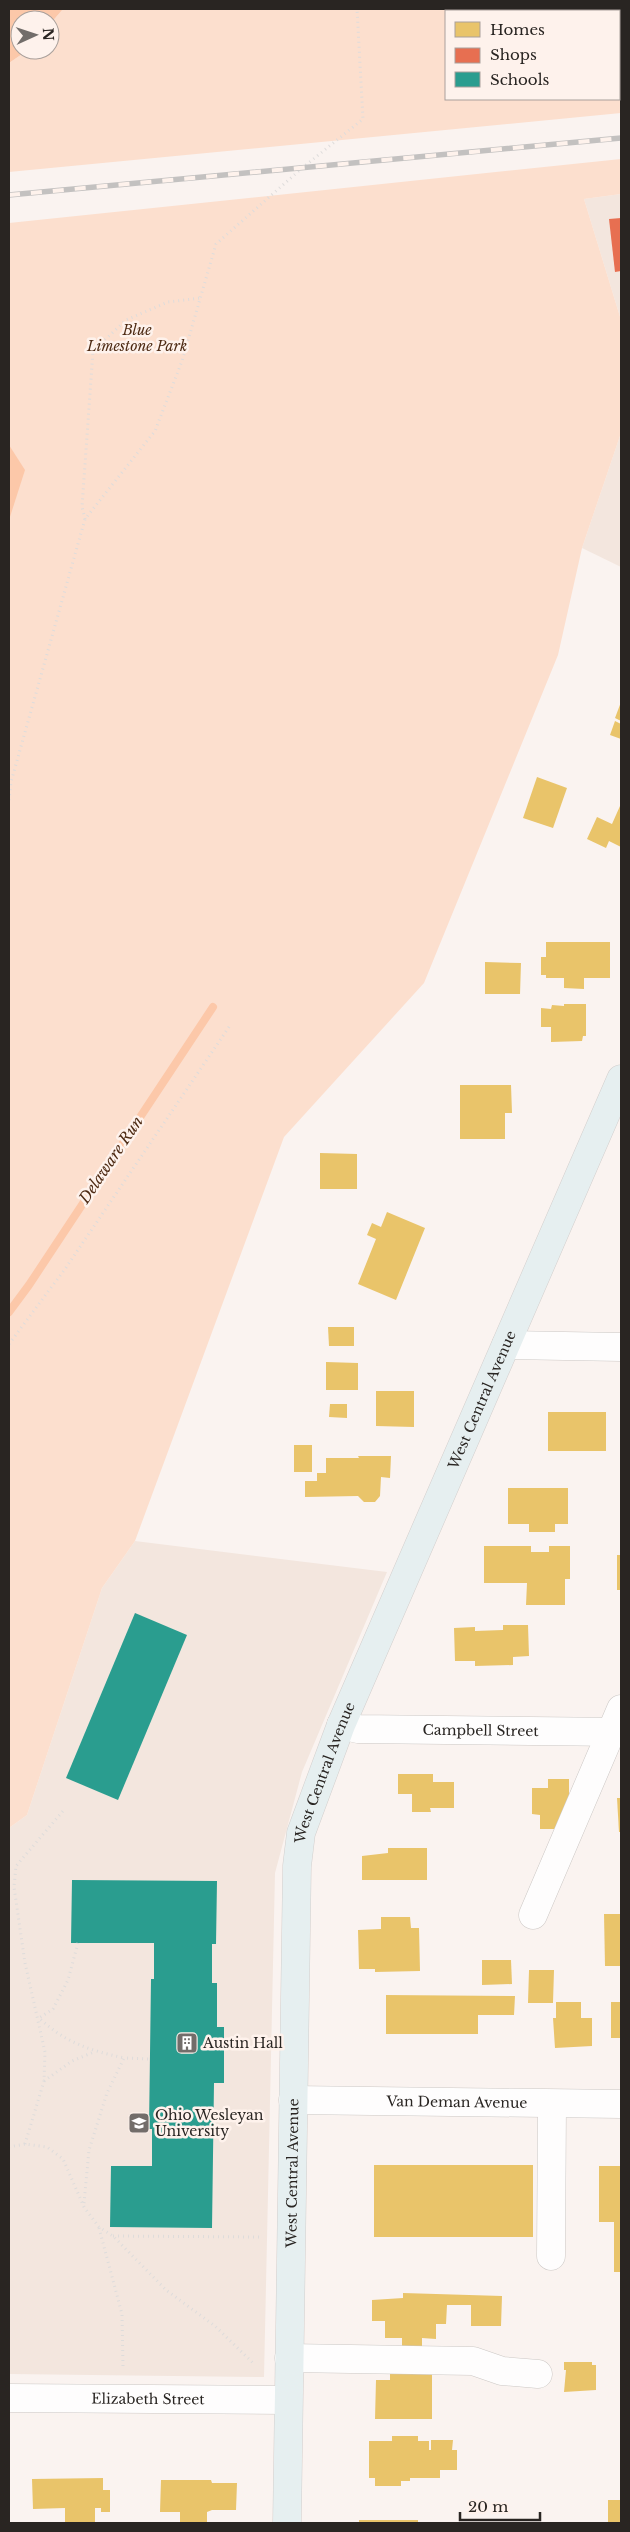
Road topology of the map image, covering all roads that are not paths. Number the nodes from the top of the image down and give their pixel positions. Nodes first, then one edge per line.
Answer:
1 (621, 1079) edge
2 (506, 1345) junction
3 (621, 1347) edge
4 (618, 1724) edge
5 (341, 1725) junction
6 (533, 1915) dead end
7 (293, 2100) junction
8 (552, 2104) junction
9 (621, 2104) edge
10 (551, 2256) dead end
11 (289, 2358) junction
12 (538, 2374) dead end
13 (9, 2398) edge
14 (288, 2400) junction
15 (287, 2523) edge

1 - 2 main road, West Central Avenue
2 - 3 street
2 - 5 main road, West Central Avenue
4 - 5 street, Campbell Street
4 - 6 street
5 - 7 main road, West Central Avenue
7 - 8 street, Van Deman Avenue
7 - 11 main road, West Central Avenue
8 - 9 street, Van Deman Avenue
8 - 10 street
11 - 12 street
11 - 14 main road, West Central Avenue
13 - 14 street, Elizabeth Street
14 - 15 main road, West Central Avenue

